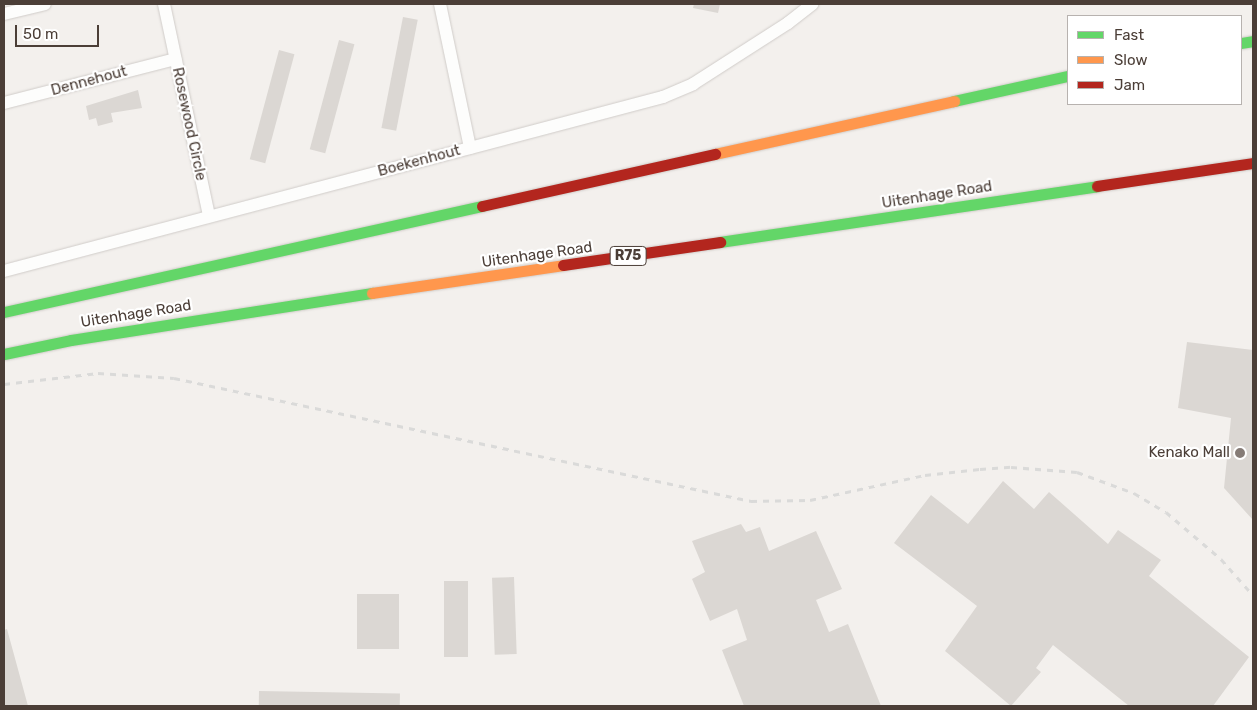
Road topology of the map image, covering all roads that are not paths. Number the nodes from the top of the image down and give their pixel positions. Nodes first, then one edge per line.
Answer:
1 (45, 4) edge
2 (164, 4) edge
3 (440, 4) edge
4 (812, 4) edge
5 (4, 14) edge
6 (175, 59) junction
7 (1067, 76) edge
8 (4, 103) edge
9 (470, 148) junction
10 (1253, 163) edge
11 (210, 216) junction
12 (4, 271) edge
13 (4, 312) edge
14 (4, 354) edge

1 - 5 street
2 - 6 street, Rosewood Circle
3 - 9 street
4 - 9 street, Boekenhout
6 - 8 street, Dennehout
6 - 11 street, Rosewood Circle
7 - 13 main road, Uitenhage Road
9 - 11 street, Boekenhout
10 - 14 main road, Uitenhage Road / R75
11 - 12 street, Boekenhout

